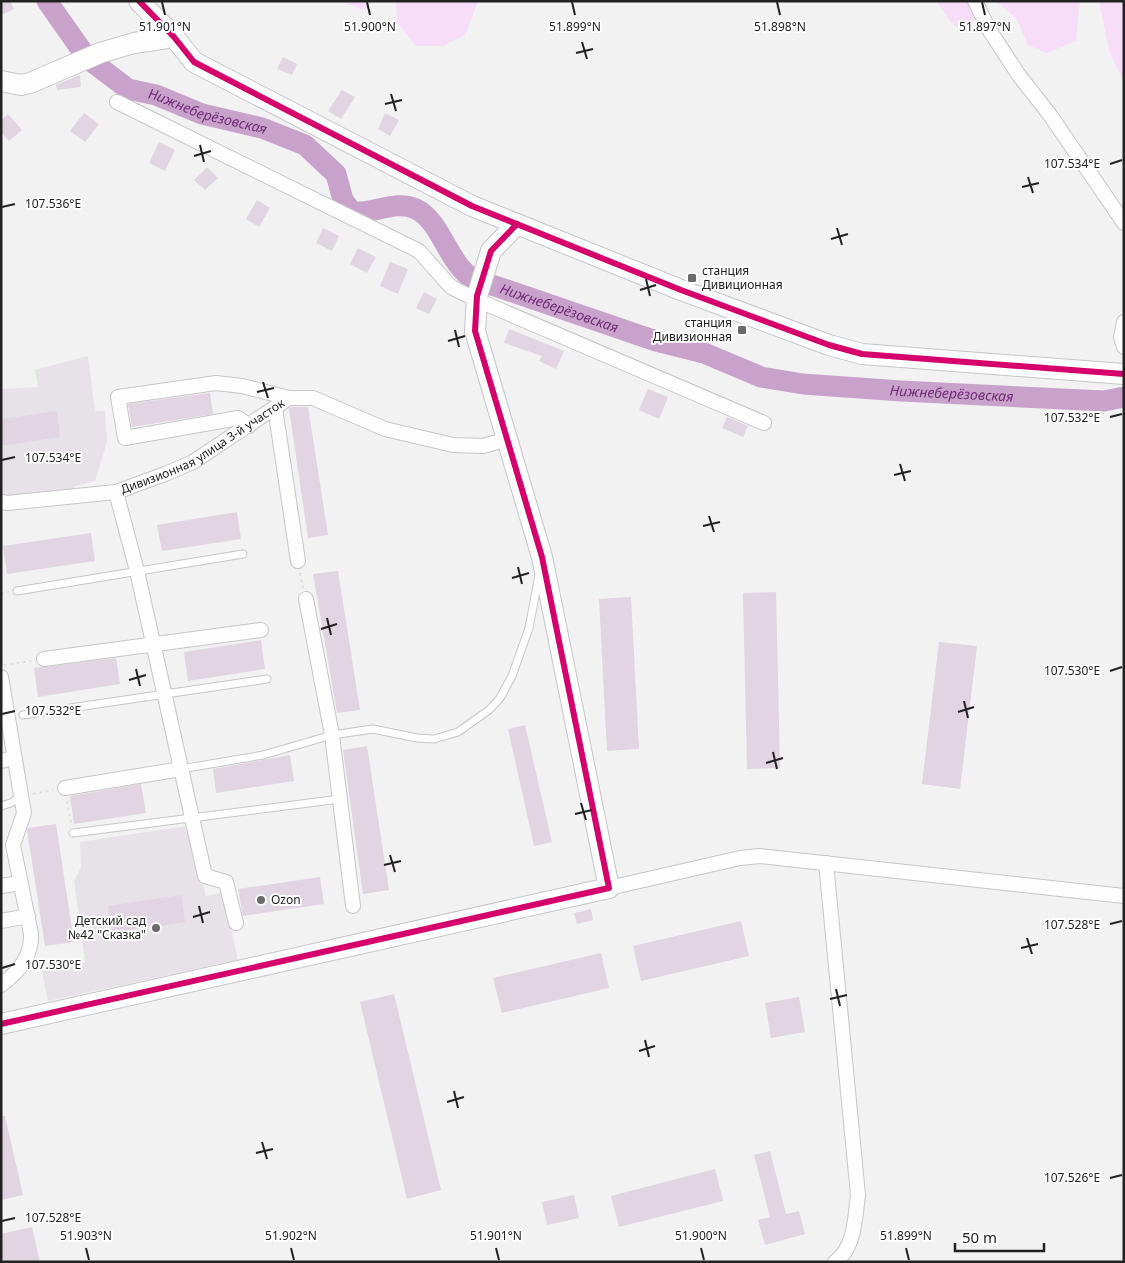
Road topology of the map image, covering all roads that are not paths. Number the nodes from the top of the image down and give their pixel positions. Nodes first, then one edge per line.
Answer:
1 (139, 1) edge
2 (976, 1) edge
3 (174, 37) junction
4 (1, 81) edge
5 (117, 102) dead end
6 (1124, 223) edge
7 (517, 224) junction
8 (477, 300) junction
9 (1124, 322) edge
10 (1124, 347) edge
11 (1124, 374) edge
12 (289, 398) junction
13 (274, 408) junction
14 (764, 423) dead end
15 (249, 426) junction
16 (508, 438) junction
17 (116, 492) junction
18 (3, 504) edge
19 (243, 554) dead end
20 (542, 557) junction
21 (298, 561) road end
22 (138, 571) junction
23 (17, 591) dead end
24 (306, 599) road end
25 (262, 630) dead end
26 (154, 644) junction
27 (44, 659) road end
28 (1, 678) edge
29 (267, 679) dead end
30 (165, 694) junction
31 (23, 715) dead end
32 (332, 735) junction
33 (7, 759) edge
34 (181, 769) junction
35 (65, 788) road end
36 (20, 796) junction
37 (340, 799) junction
38 (1, 806) edge
39 (192, 819) junction
40 (73, 833) road end
41 (826, 863) junction
42 (21, 883) junction
43 (1, 886) edge
44 (609, 888) junction
45 (1124, 896) edge
46 (353, 906) dead end
47 (28, 916) junction
48 (1, 921) edge
49 (236, 923) dead end
50 (1, 985) edge
51 (1, 1024) edge
52 (834, 1262) edge

1 - 3 street
2 - 6 street
3 - 4 street
3 - 7 street
5 - 8 street
7 - 8 street
7 - 11 street
8 - 14 street
8 - 16 street
9 - 10 street
12 - 13 street, Дивизионная улица 3-й участок
12 - 15 street
12 - 16 street, Дивизионная улица 3-й участок
13 - 15 street, Дивизионная улица 3-й участок
13 - 21 street
15 - 17 street, Дивизионная улица 3-й участок
16 - 20 street
17 - 18 street, Дивизионная улица 3-й участок
17 - 22 street
19 - 22 lane
20 - 32 lane
20 - 44 street
22 - 23 lane
22 - 26 street
24 - 32 street
25 - 26 street
26 - 27 street
26 - 30 street
28 - 33 street
29 - 30 lane
30 - 31 lane
30 - 34 street
32 - 34 lane
32 - 37 street
33 - 36 street
34 - 35 street
34 - 39 street
36 - 38 lane
36 - 42 street
37 - 39 lane
37 - 46 street
39 - 40 lane
39 - 49 street
41 - 44 street
41 - 45 street
41 - 52 street
42 - 43 street
42 - 47 street
44 - 51 street
47 - 48 street
47 - 50 street

